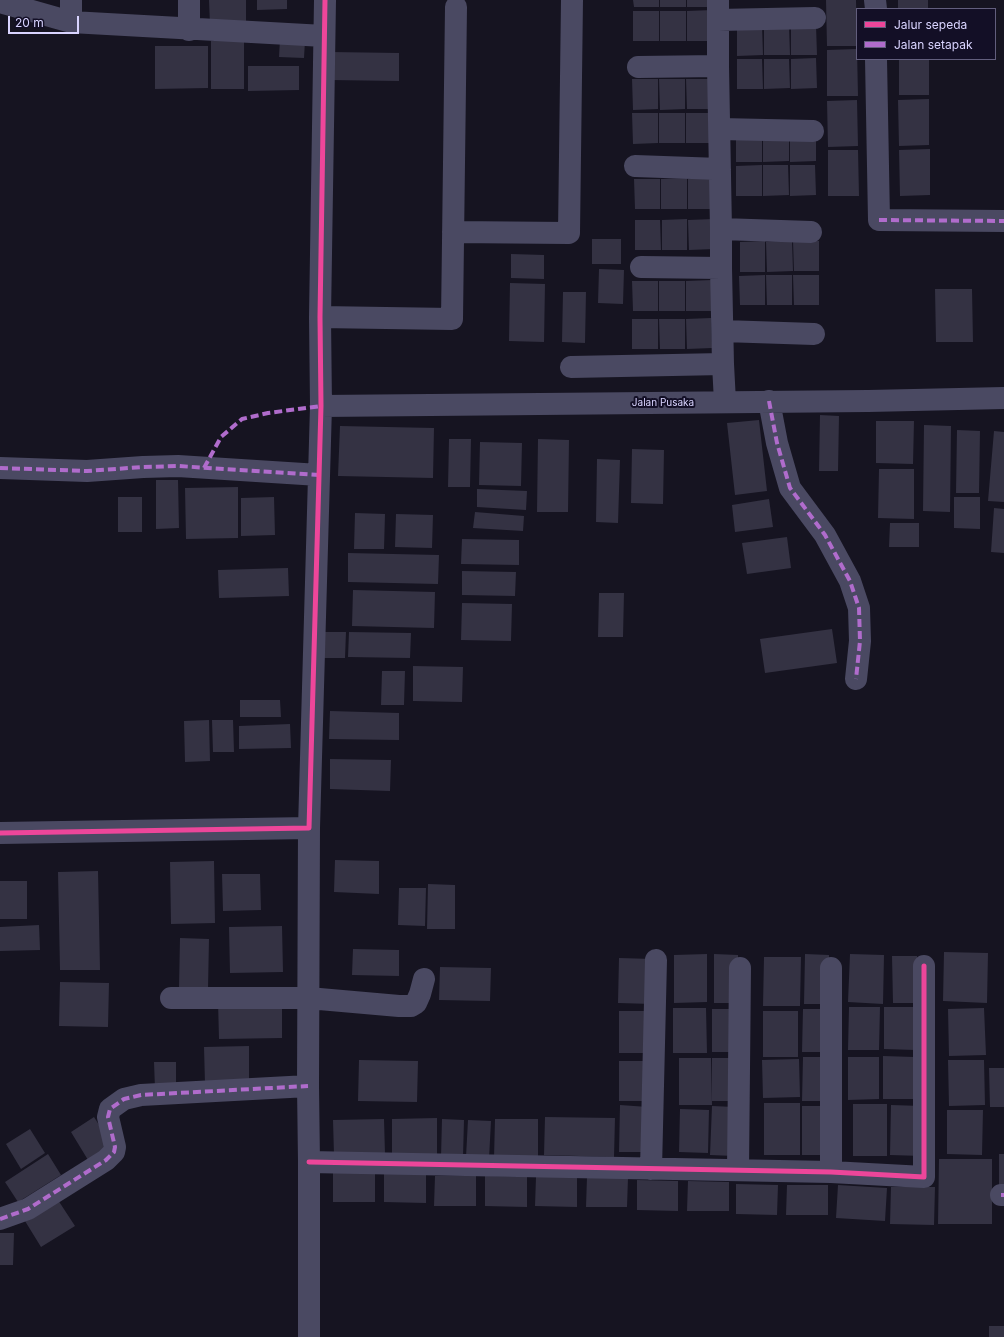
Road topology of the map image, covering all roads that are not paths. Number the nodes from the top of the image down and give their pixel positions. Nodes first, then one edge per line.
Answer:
1 (71, 0) edge
2 (189, 0) edge
3 (325, 0) edge
4 (572, 0) edge
5 (0, 2) edge
6 (456, 7) dead end
7 (718, 10) edge
8 (815, 18) dead end
9 (71, 22) junction
10 (189, 30) junction
11 (324, 36) junction
12 (876, 60) edge
13 (718, 66) junction
14 (638, 67) dead end
15 (720, 129) junction
16 (813, 131) dead end
17 (635, 166) dead end
18 (720, 169) junction
19 (1004, 221) edge
20 (721, 229) junction
21 (453, 232) junction
22 (811, 232) dead end
23 (641, 267) dead end
24 (721, 268) junction
25 (320, 317) junction
26 (723, 331) junction
27 (814, 334) dead end
28 (723, 364) junction
29 (571, 367) dead end
30 (1004, 398) edge
31 (769, 401) junction
32 (725, 402) junction
33 (321, 406) junction
34 (0, 468) edge
35 (319, 475) junction
36 (856, 679) dead end
37 (309, 828) junction
38 (0, 833) edge
39 (656, 960) dead end
40 (924, 966) dead end
41 (740, 968) dead end
42 (831, 968) dead end
43 (424, 979) dead end
44 (171, 998) dead end
45 (308, 998) junction
46 (308, 1086) junction
47 (309, 1162) junction
48 (652, 1169) junction
49 (738, 1170) junction
50 (831, 1172) junction
51 (0, 1219) edge
52 (309, 1337) edge

1 - 9 street
2 - 10 street
3 - 11 street
4 - 21 street
5 - 9 street
6 - 21 street
7 - 8 street
7 - 13 street
9 - 10 street
10 - 11 street
11 - 25 street
12 - 19 street
13 - 14 street
13 - 15 street
15 - 16 street
15 - 18 street
17 - 18 street
18 - 20 street
20 - 22 street
20 - 24 street
21 - 25 street
23 - 24 street
24 - 26 street
25 - 33 street
26 - 27 street
26 - 28 street
28 - 29 street
28 - 32 street
30 - 31 street, Jalan Pusaka
31 - 32 street, Jalan Pusaka
31 - 36 street
32 - 33 street, Jalan Pusaka
33 - 35 street
34 - 35 street
35 - 37 street
37 - 38 street
37 - 45 street
39 - 48 street
40 - 50 street
41 - 49 street
42 - 50 street
43 - 45 street
44 - 45 street
45 - 46 street
46 - 47 street
46 - 51 street
47 - 48 street
47 - 52 street
48 - 49 street
49 - 50 street

